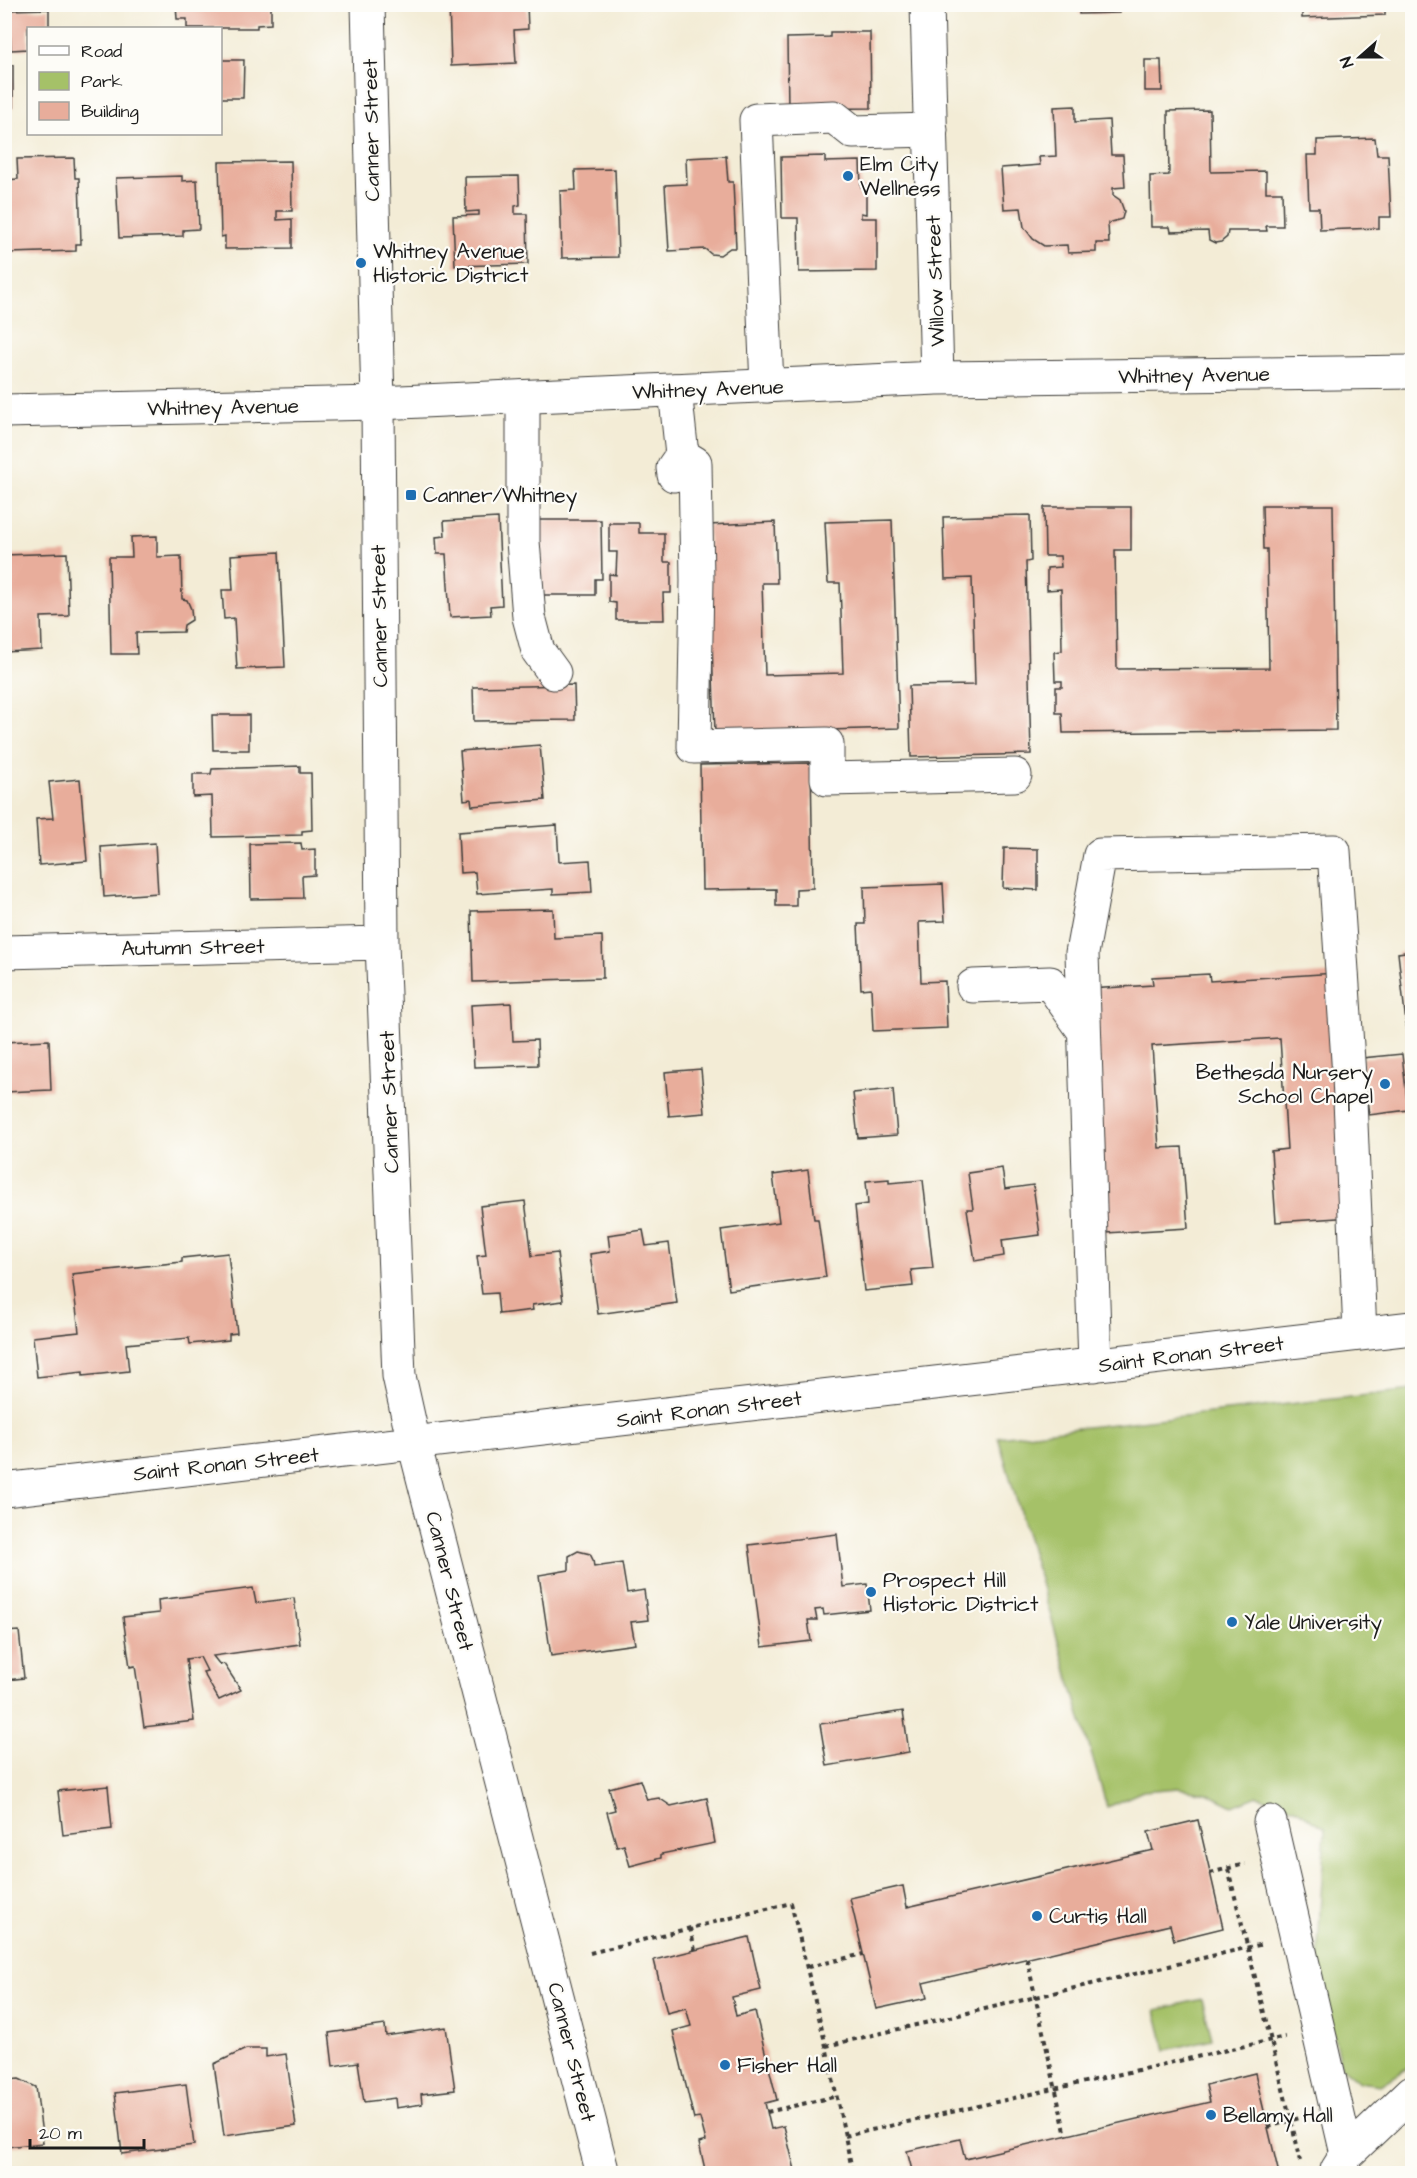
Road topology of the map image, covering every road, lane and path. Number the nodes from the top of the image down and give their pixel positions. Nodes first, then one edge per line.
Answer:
1 (368, 4) edge
2 (927, 4) edge
3 (931, 130) junction
4 (1413, 372) edge
5 (937, 378) junction
6 (767, 386) junction
7 (675, 390) junction
8 (523, 397) junction
9 (378, 403) junction
10 (4, 411) edge
11 (682, 456) junction
12 (554, 673) dead end
13 (671, 704) dead end
14 (1015, 775) dead end
15 (382, 943) junction
16 (4, 952) edge
17 (973, 986) dead end
18 (1084, 1031) junction
19 (1413, 1328) edge
20 (1360, 1334) junction
21 (1095, 1365) junction
22 (414, 1443) junction
23 (4, 1490) edge
24 (1270, 1822) dead end
25 (1228, 1869) dead end
26 (690, 1928) junction
27 (1296, 1936) junction
28 (1248, 1947) junction
29 (695, 1950) dead end
30 (590, 1953) dead end
31 (863, 1954) dead end
32 (1027, 1959) dead end
33 (808, 1967) junction
34 (1035, 1997) junction
35 (1318, 2030) junction
36 (1270, 2041) junction
37 (826, 2046) junction
38 (1055, 2088) junction
39 (1413, 2092) edge
40 (837, 2096) junction
41 (767, 2112) dead end
42 (845, 2136) junction
43 (1066, 2136) dead end
44 (1341, 2164) edge
45 (1303, 2169) dead end
46 (603, 2174) edge
47 (853, 2174) edge

1 - 9 street, Canner Street
2 - 3 street, Willow Street
3 - 5 street, Willow Street
3 - 6 street
4 - 5 street, Whitney Avenue
5 - 6 street, Whitney Avenue
6 - 7 street, Whitney Avenue
7 - 8 street, Whitney Avenue
7 - 11 street
8 - 9 street, Whitney Avenue
8 - 12 street
9 - 10 street, Whitney Avenue
9 - 15 street, Canner Street
11 - 13 street
11 - 14 street
15 - 16 street, Autumn Street
15 - 22 street, Canner Street
17 - 18 street
18 - 20 street
18 - 21 street
19 - 20 street, Saint Ronan Street
20 - 21 street, Saint Ronan Street
21 - 22 street, Saint Ronan Street
22 - 23 street, Saint Ronan Street
22 - 46 street, Canner Street
24 - 27 street
25 - 28 path
26 - 29 path
26 - 30 path
26 - 33 path
27 - 28 path
27 - 35 street
28 - 34 path
28 - 36 path
31 - 33 path
32 - 34 path
33 - 37 path
34 - 37 path
34 - 38 path
35 - 36 path
35 - 44 street
36 - 38 path
36 - 45 path
37 - 40 path
38 - 42 path
38 - 43 path
39 - 44 street
40 - 41 path
40 - 42 path
42 - 47 path

